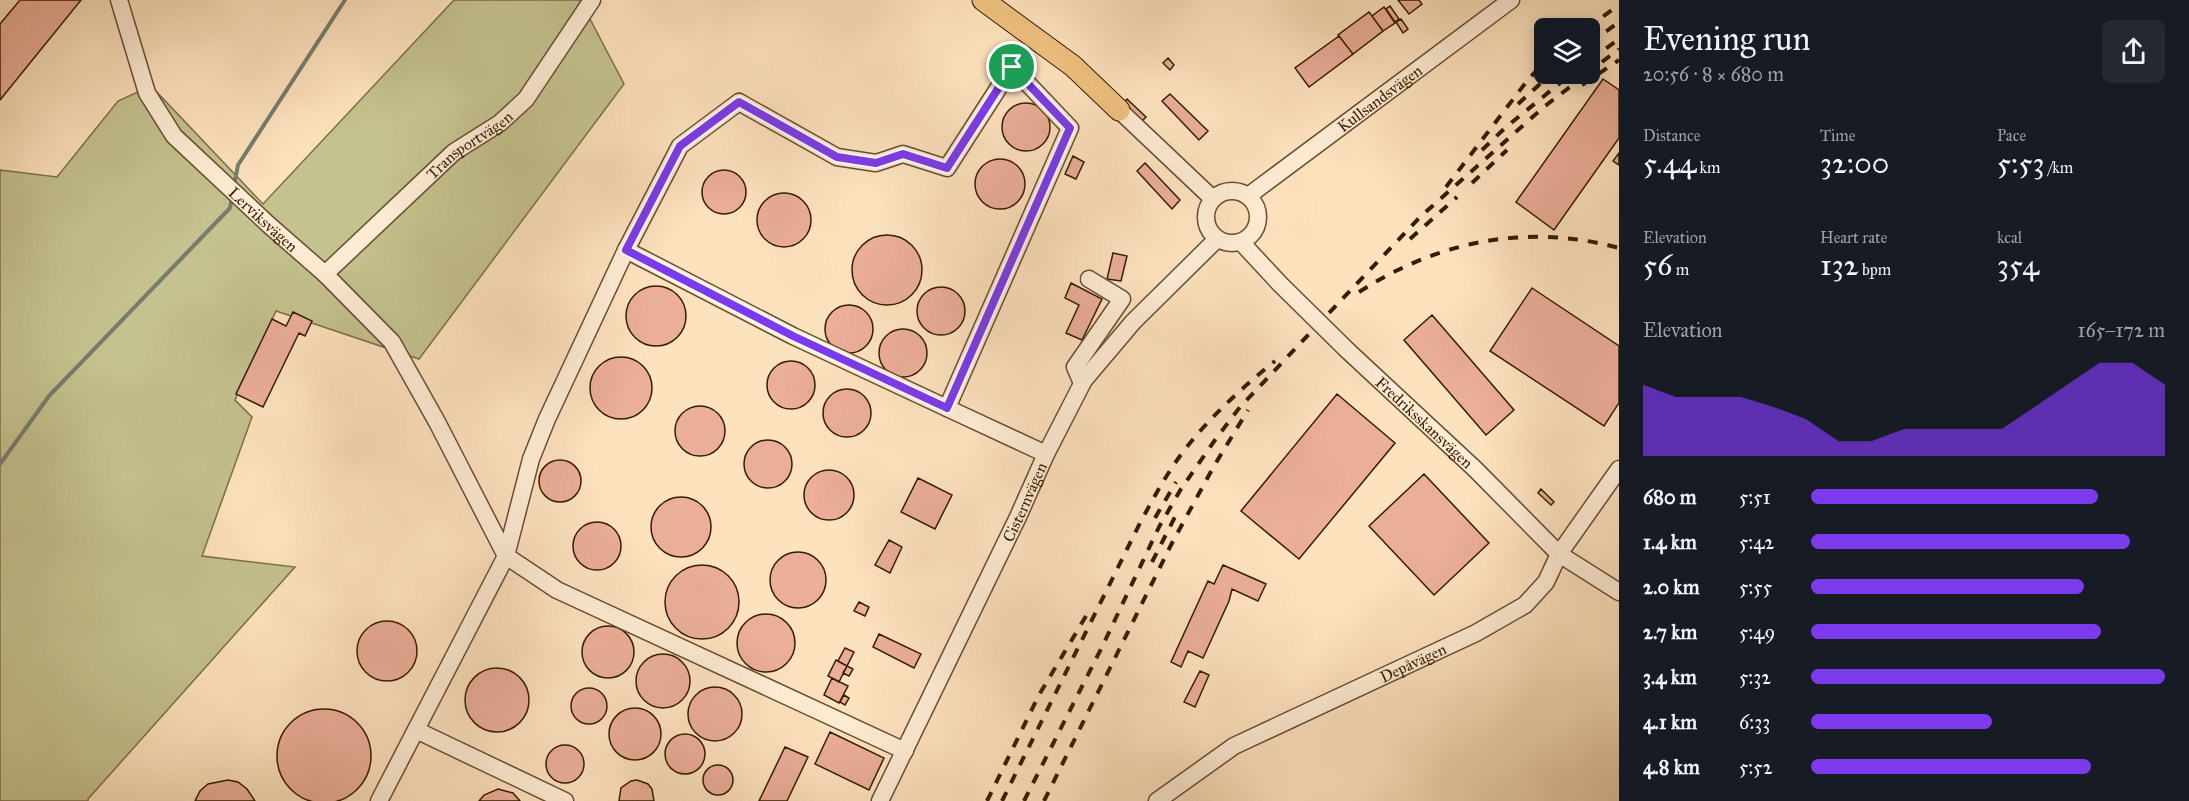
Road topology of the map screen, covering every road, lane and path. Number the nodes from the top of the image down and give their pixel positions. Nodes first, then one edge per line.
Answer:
1 (119, 0) edge
2 (592, 0) edge
3 (983, 0) edge
4 (1511, 0) edge
5 (1119, 110) joint
6 (1248, 196) junction
7 (1213, 198) junction
8 (1217, 239) junction
9 (1241, 242) junction
10 (626, 250) junction
11 (325, 274) junction
12 (1089, 279) dead end
13 (1082, 383) junction
14 (947, 408) junction
15 (1046, 454) junction
16 (1619, 469) edge
17 (1559, 554) junction
18 (506, 556) junction
19 (1619, 592) edge
20 (416, 730) junction
21 (905, 751) junction
22 (379, 801) edge
23 (565, 801) edge
24 (880, 801) edge
25 (1157, 801) edge

1 - 11 street, Lerviksvägen
2 - 11 street, Transportvägen
3 - 5 main road
4 - 6 street, Kullsandsvägen
5 - 7 street
6 - 7 street
6 - 9 street
7 - 8 street
8 - 9 street
8 - 13 street, Cisternvägen
9 - 17 street, Fredriksskansvägen, bridge
10 - 14 street
10 - 14 street
10 - 18 street
11 - 18 street, Lerviksvägen
12 - 13 street
13 - 15 street, Cisternvägen
14 - 15 street
15 - 21 street, Cisternvägen
16 - 17 street, Depåvägen
17 - 19 street, Fredriksskansvägen
17 - 25 street, Depåvägen
18 - 20 street
18 - 21 street
20 - 22 street
20 - 23 street
21 - 24 street, Cisternvägen

